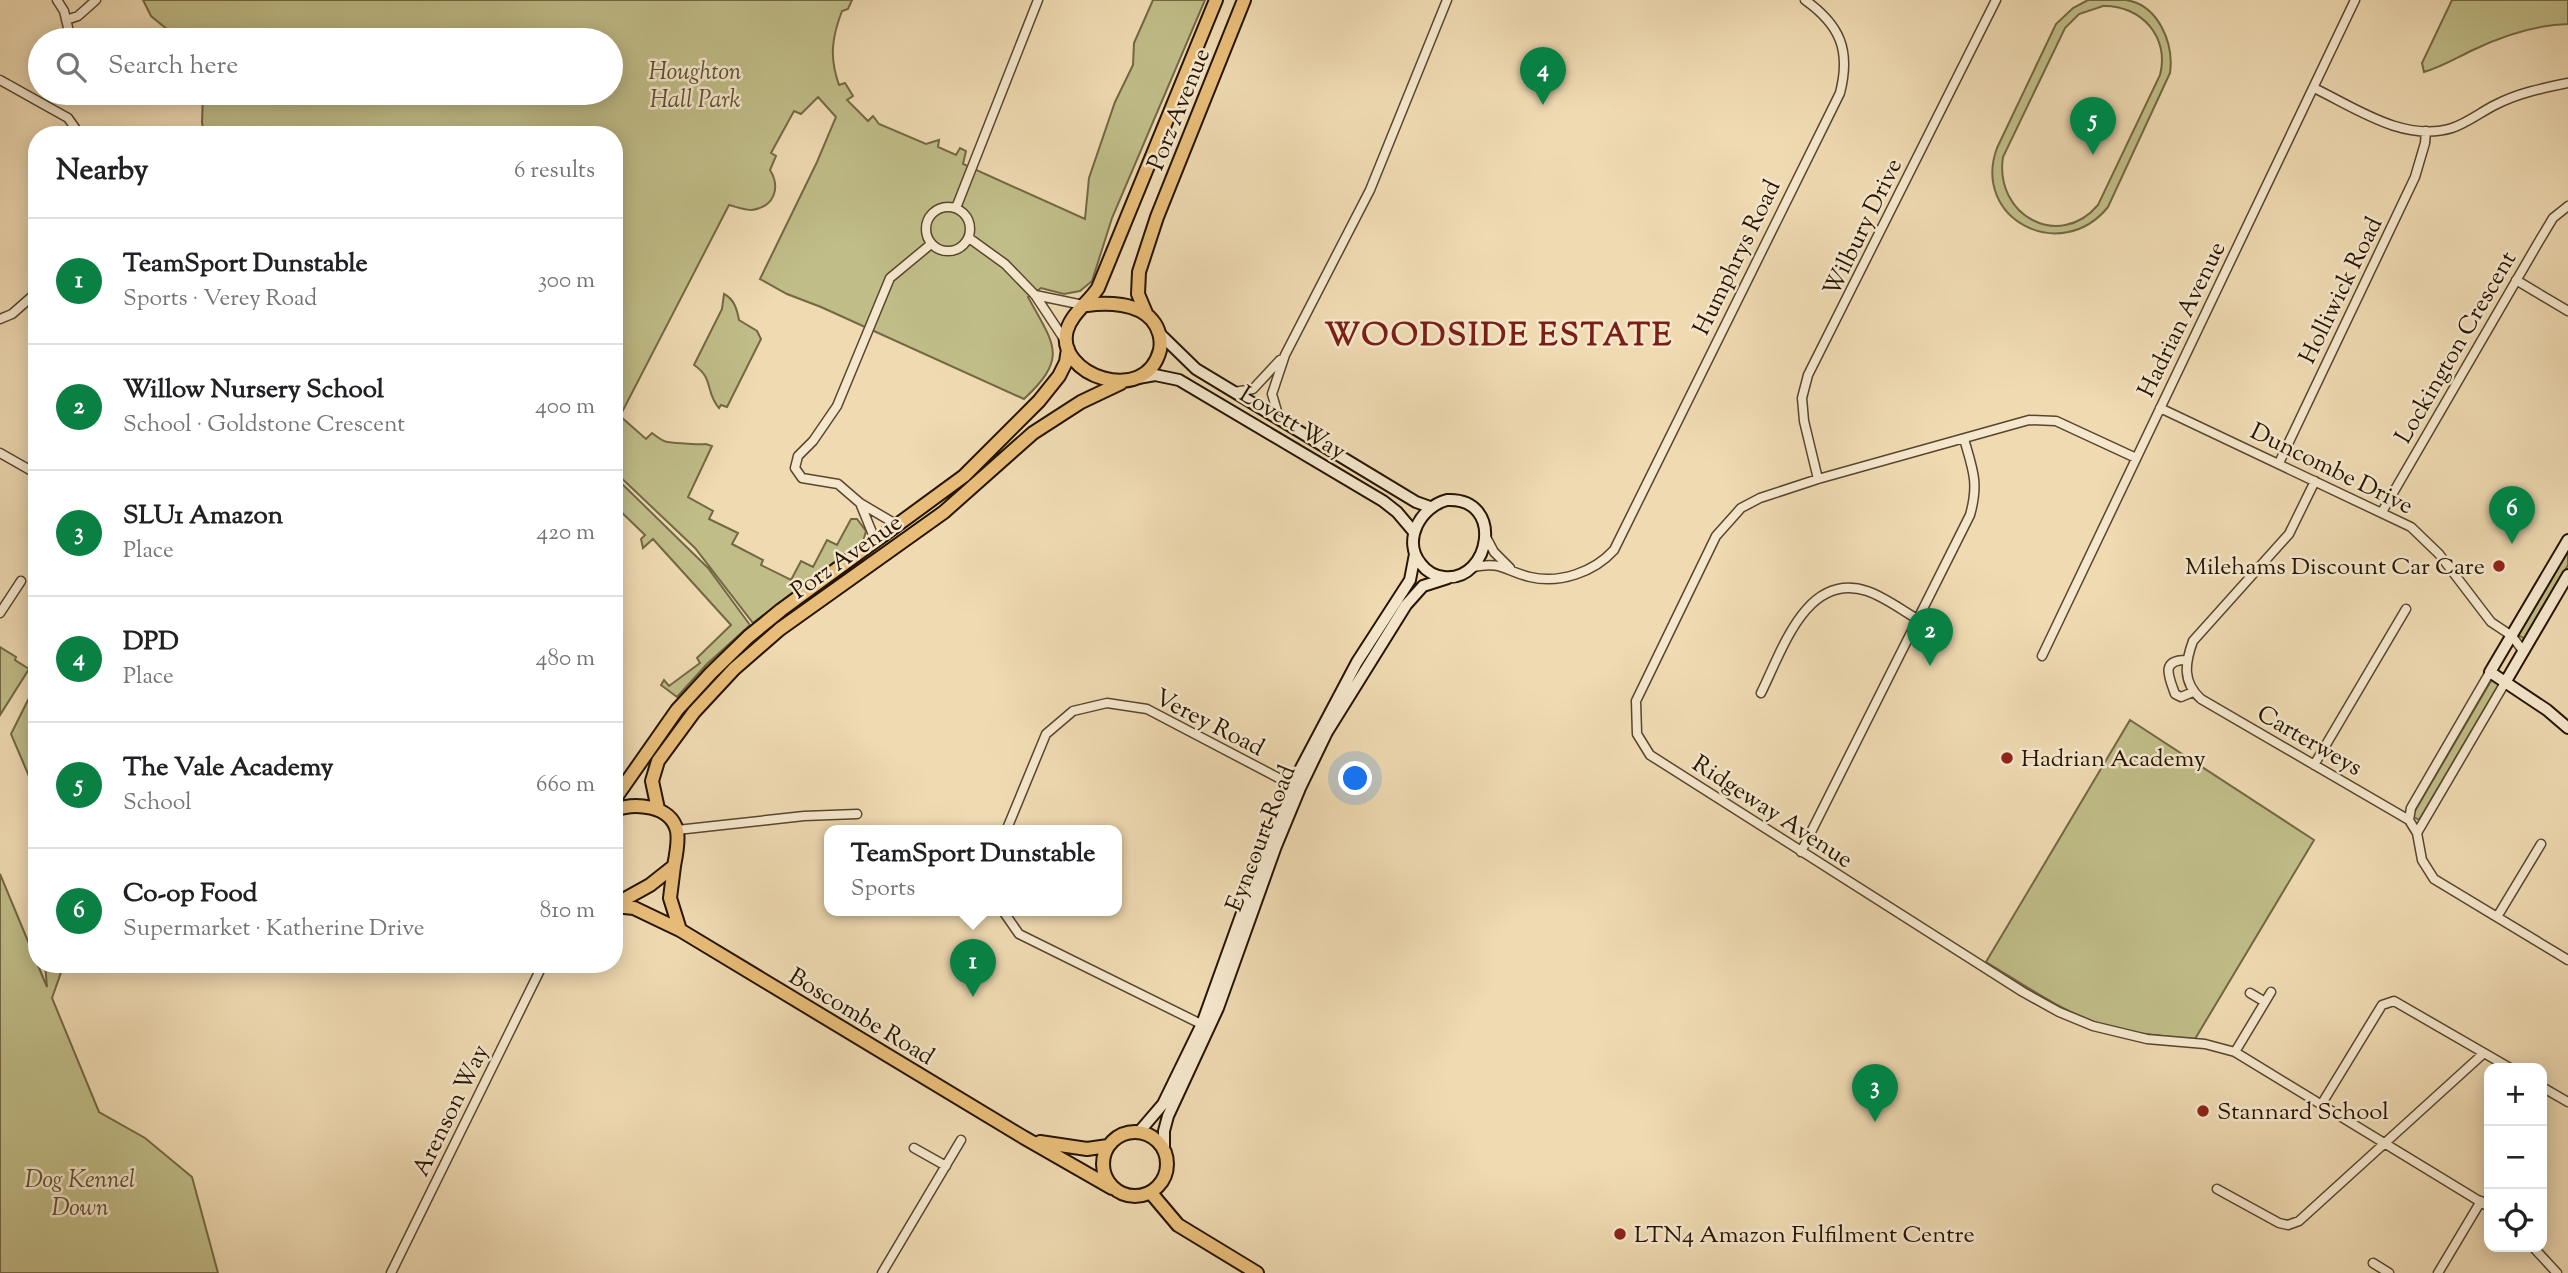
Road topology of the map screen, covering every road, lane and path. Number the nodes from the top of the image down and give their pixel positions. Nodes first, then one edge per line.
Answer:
1 (57, 0) edge
2 (96, 0) edge
3 (1038, 0) edge
4 (1216, 0) edge
5 (1244, 0) edge
6 (1447, 0) edge
7 (1805, 0) edge
8 (1996, 0) edge
9 (2355, 0) edge
10 (66, 20) junction
11 (68, 28) edge
12 (0, 80) edge
13 (2568, 83) edge
14 (2314, 88) junction
15 (28, 96) edge
16 (45, 105) edge
17 (74, 126) edge
18 (2426, 131) junction
19 (2568, 206) edge
20 (956, 208) junction
21 (969, 238) junction
22 (931, 244) junction
23 (2516, 280) junction
24 (1035, 295) junction
25 (28, 300) edge
26 (1085, 305) junction
27 (2568, 311) edge
28 (1146, 313) junction
29 (0, 318) edge
30 (1159, 333) junction
31 (1067, 346) junction
32 (1285, 355) junction
33 (1137, 378) junction
34 (1121, 383) junction
35 (1234, 392) junction
36 (2160, 408) junction
37 (1279, 418) junction
38 (1964, 439) junction
39 (0, 453) edge
40 (2136, 458) junction
41 (2279, 463) junction
42 (28, 469) edge
43 (1818, 479) junction
44 (2315, 481) junction
45 (860, 503) junction
46 (1430, 508) junction
47 (2382, 512) junction
48 (899, 526) junction
49 (1414, 532) junction
50 (1486, 535) junction
51 (2568, 540) edge
52 (876, 542) junction
53 (1415, 554) junction
54 (1473, 566) junction
55 (1512, 570) junction
56 (2568, 575) edge
57 (1448, 578) junction
58 (21, 581) dead end
59 (2406, 609) dead end
60 (0, 612) edge
61 (1919, 620) junction
62 (2512, 636) junction
63 (2524, 651) junction
64 (2042, 656) dead end
65 (2186, 660) junction
66 (2490, 672) junction
67 (2506, 681) junction
68 (2193, 692) junction
69 (1761, 693) dead end
70 (2568, 728) edge
71 (2314, 765) junction
72 (623, 787) edge
73 (1296, 787) junction
74 (623, 807) edge
75 (658, 809) junction
76 (857, 814) dead end
77 (2409, 820) junction
78 (1008, 825) edge
79 (677, 831) junction
80 (2417, 833) junction
81 (2541, 844) dead end
82 (1801, 852) junction
83 (674, 866) junction
84 (623, 900) edge
85 (623, 906) edge
86 (1006, 916) edge
87 (2497, 917) junction
88 (680, 930) junction
89 (2568, 960) edge
90 (540, 973) edge
91 (2271, 992) dead end
92 (2250, 993) dead end
93 (2265, 1002) junction
94 (1206, 1027) junction
95 (2235, 1052) junction
96 (2484, 1053) junction
97 (2501, 1063) edge
98 (2547, 1090) edge
99 (2568, 1102) edge
100 (2321, 1105) junction
101 (1139, 1132) junction
102 (1023, 1137) junction
103 (961, 1140) dead end
104 (2385, 1143) junction
105 (1108, 1146) junction
106 (914, 1148) dead end
107 (1164, 1148) junction
108 (946, 1166) junction
109 (1112, 1188) junction
110 (2217, 1189) dead end
111 (1151, 1193) junction
112 (2481, 1201) junction
113 (2484, 1203) edge
114 (2538, 1252) edge
115 (2374, 1263) dead end
116 (1237, 1267) edge
117 (391, 1273) edge
118 (882, 1273) edge
119 (1257, 1273) edge
120 (2389, 1273) edge
121 (2438, 1273) edge
122 (2557, 1273) edge

1 - 10 street
2 - 10 street
3 - 20 street
4 - 26 main road, Porz Avenue
5 - 28 main road, Porz Avenue
6 - 32 street
7 - 55 street, Humphrys Road
8 - 43 street, Wilbury Drive
9 - 14 street, Hadrian Avenue
10 - 11 street
12 - 15 street
13 - 18 street
14 - 18 street
14 - 36 street, Hadrian Avenue
16 - 17 street
18 - 41 street, Holliwick Road
19 - 23 street, Lockington Crescent
20 - 21 street
20 - 22 street
21 - 22 street
21 - 24 street
22 - 45 street
23 - 27 street
23 - 47 street, Lockington Crescent
24 - 26 street
24 - 31 street
25 - 29 street
26 - 28 main road
26 - 31 main road
28 - 30 main road
30 - 33 main road
30 - 35 street, Lovett Way
31 - 34 main road
31 - 48 main road, Porz Avenue
32 - 35 street
32 - 37 street
33 - 34 main road
33 - 49 street, Lovett Way
34 - 75 main road, Porz Avenue
35 - 37 street, Lovett Way
36 - 40 street, Hadrian Avenue
36 - 41 street, Duncombe Drive
37 - 46 street, Lovett Way
38 - 40 street, Ridgeway Avenue
38 - 43 street, Ridgeway Avenue
38 - 61 street
39 - 42 street
40 - 64 street, Hadrian Avenue
41 - 44 street, Duncombe Drive
43 - 82 street, Ridgeway Avenue
44 - 47 street, Duncombe Drive
44 - 65 street, Carterweys
45 - 48 street
45 - 52 street
46 - 49 street
46 - 50 street
47 - 62 street, Duncombe Drive
48 - 52 main road, Porz Avenue
49 - 53 street
50 - 54 street
50 - 55 street
51 - 62 street
52 - 72 main road, Porz Avenue
53 - 57 street
53 - 73 street, Eyncourt Road
54 - 55 street, Humphrys Road
54 - 57 street
56 - 63 street
57 - 73 street, Eyncourt Road
58 - 60 street
59 - 71 street
61 - 69 street
61 - 82 street
62 - 63 street, Duncombe Drive
62 - 66 street
63 - 67 street
65 - 68 street
65 - 68 street, Carterweys
66 - 67 street
66 - 77 street
67 - 70 street
67 - 80 street
68 - 71 street, Carterweys
71 - 77 street, Carterweys
73 - 78 street, Verey Road
73 - 94 street, Eyncourt Road
74 - 75 main road
75 - 79 main road
76 - 79 street
77 - 80 street
79 - 83 main road
80 - 87 street
81 - 87 street
82 - 95 street, Ridgeway Avenue
83 - 84 main road
83 - 88 main road
85 - 88 main road, Boscombe Road
86 - 94 street
87 - 89 street
88 - 102 main road, Boscombe Road
90 - 117 street, Arenson Way
91 - 93 street
92 - 93 street
93 - 95 street
94 - 101 street, Eyncourt Road
94 - 107 street, Eyncourt Road
95 - 100 street, Ridgeway Avenue
96 - 97 street
96 - 100 street
96 - 104 street
98 - 99 street
100 - 104 street, Ridgeway Avenue
101 - 105 main road
101 - 107 main road
102 - 105 main road, Boscombe Road
102 - 109 main road, Boscombe Road
103 - 108 street
104 - 110 street
104 - 112 street, Ridgeway Avenue
105 - 109 main road
106 - 108 street
107 - 111 main road
108 - 118 street
109 - 111 main road
111 - 116 main road
112 - 113 street, Ridgeway Avenue
112 - 121 street
114 - 122 street
115 - 120 street
116 - 119 main road

